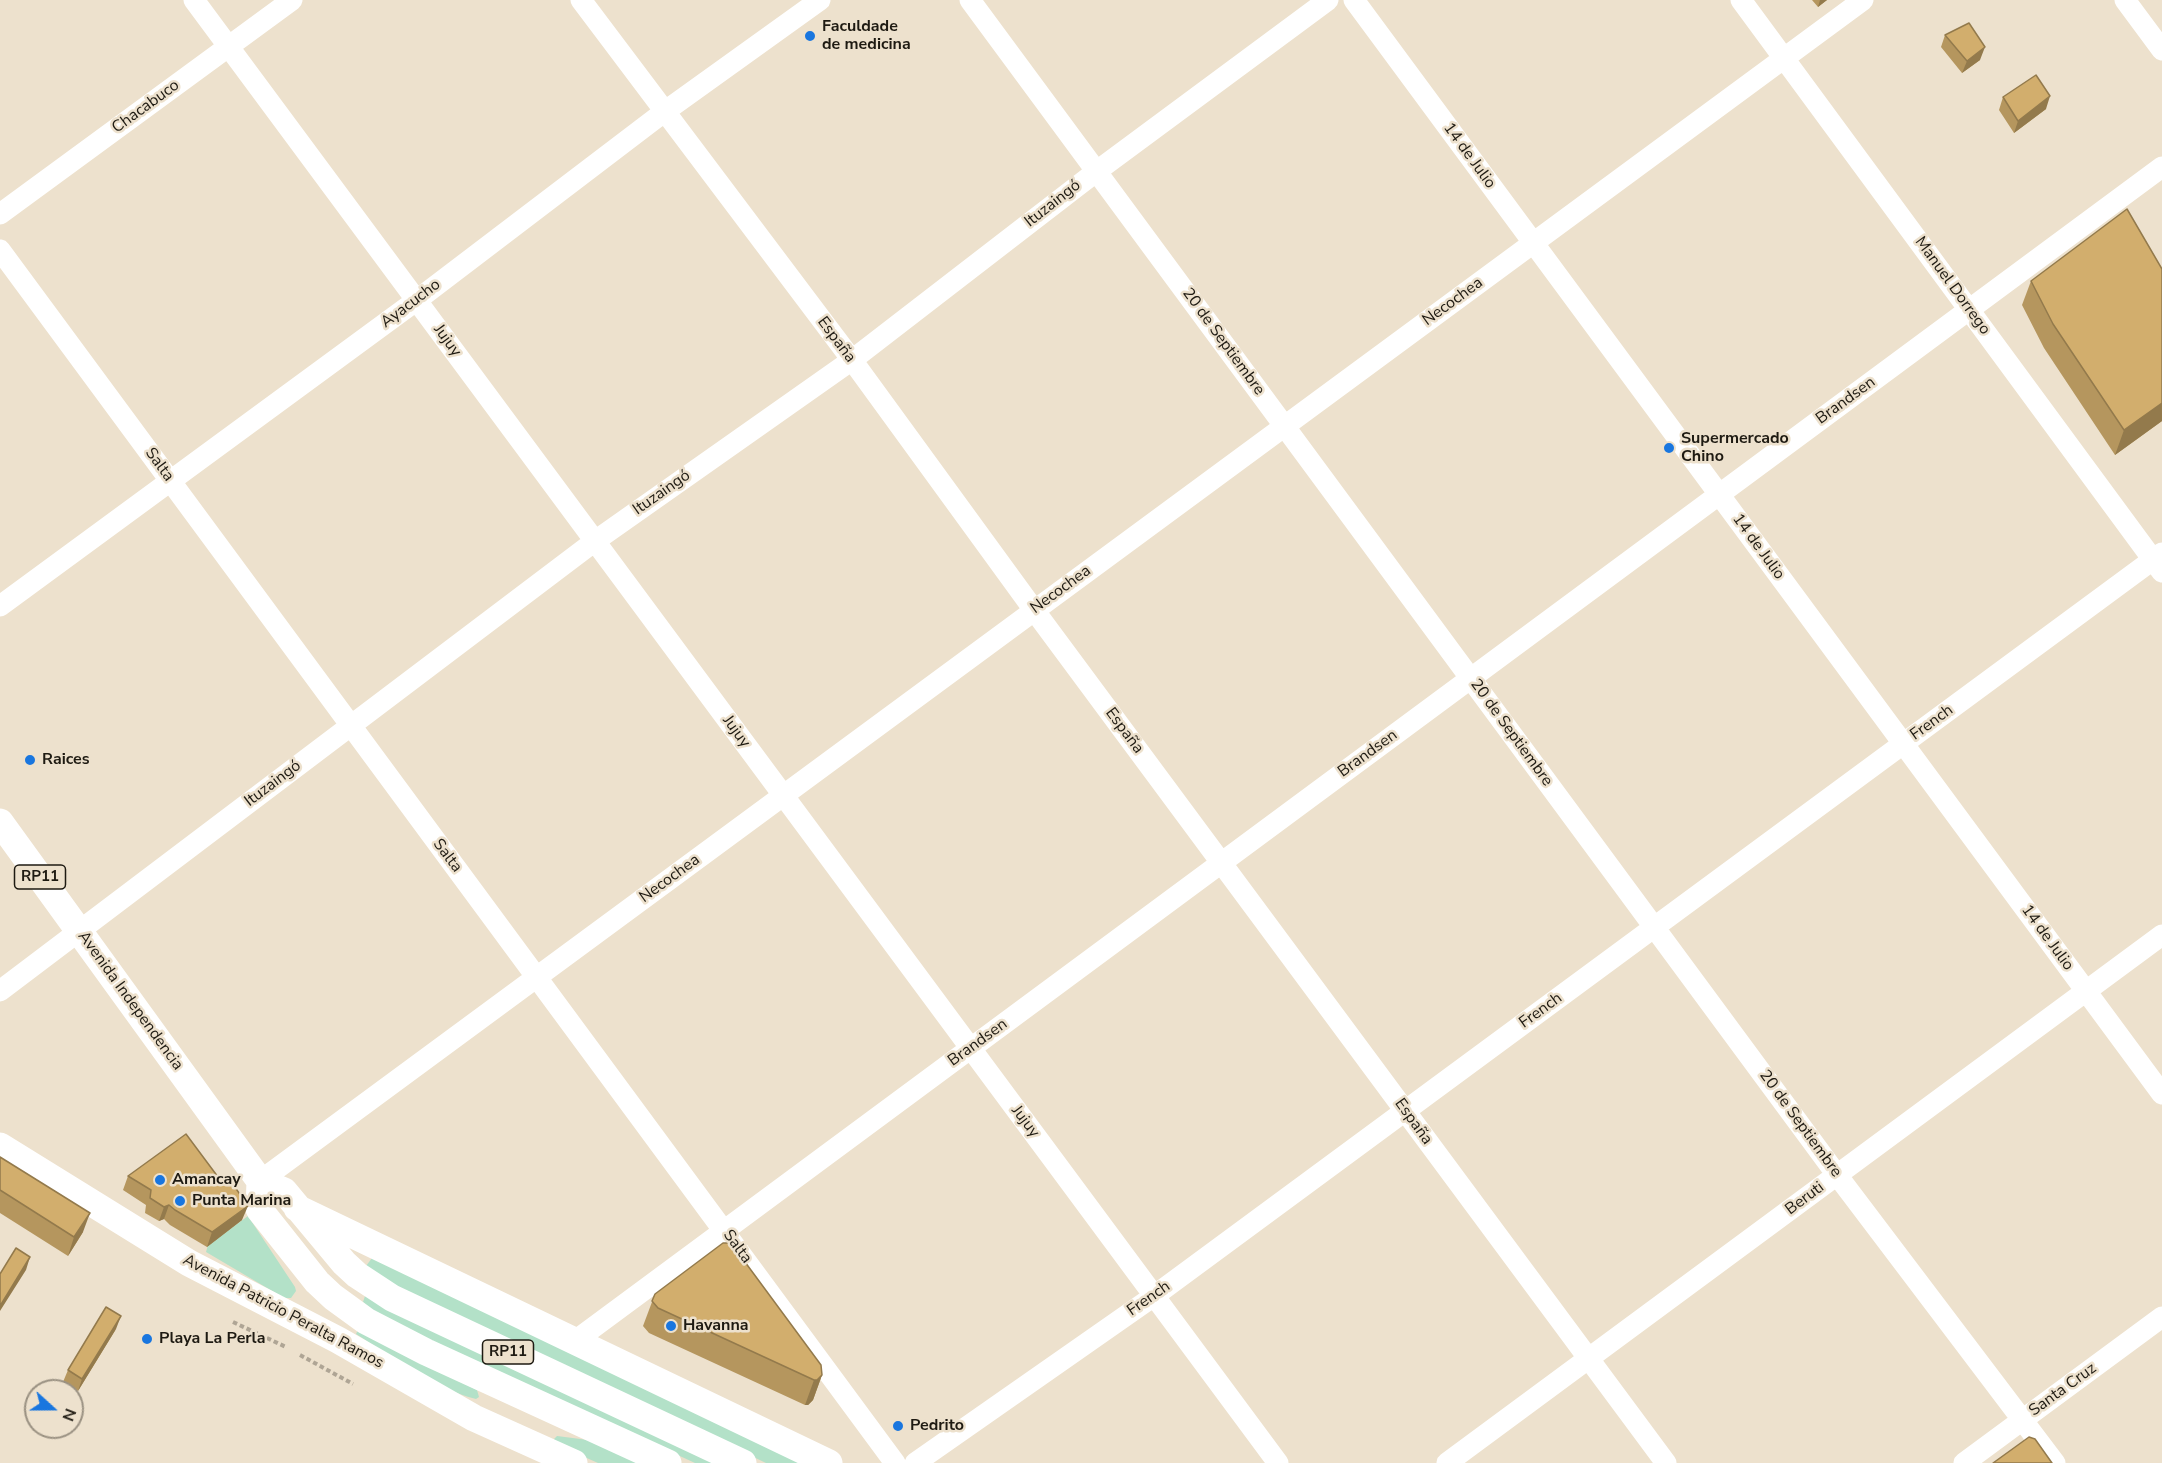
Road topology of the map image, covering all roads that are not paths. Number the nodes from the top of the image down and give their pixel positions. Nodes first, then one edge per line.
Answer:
1 (194, 0) edge
2 (292, 0) edge
3 (581, 0) edge
4 (820, 0) edge
5 (970, 0) edge
6 (1328, 0) edge
7 (1354, 0) edge
8 (1741, 0) edge
9 (1863, 0) edge
10 (2125, 0) edge
11 (229, 47) junction
12 (2162, 50) edge
13 (1784, 58) junction
14 (664, 112) junction
15 (2162, 167) edge
16 (1096, 171) junction
17 (0, 214) edge
18 (1533, 243) junction
19 (0, 250) edge
20 (417, 300) junction
21 (1969, 310) junction
22 (852, 360) junction
23 (1285, 426) junction
24 (171, 481) junction
25 (1719, 495) junction
26 (595, 541) junction
27 (2159, 562) edge
28 (0, 606) edge
29 (1034, 610) junction
30 (1471, 678) junction
31 (350, 725) junction
32 (1904, 744) junction
33 (783, 795) junction
34 (0, 822) edge
35 (1221, 863) junction
36 (1654, 927) junction
37 (80, 932) junction
38 (2162, 935) edge
39 (537, 976) junction
40 (0, 991) edge
41 (2086, 991) junction
42 (970, 1048) junction
43 (2162, 1094) edge
44 (1405, 1112) junction
45 (0, 1146) edge
46 (1837, 1175) junction
47 (260, 1181) junction
48 (297, 1208) junction
49 (724, 1230) junction
50 (298, 1260) junction
51 (1154, 1296) junction
52 (2162, 1317) edge
53 (338, 1340) junction
54 (575, 1341) junction
55 (1588, 1360) junction
56 (474, 1418) junction
57 (2024, 1419) junction
58 (592, 1429) junction
59 (574, 1463) edge
60 (668, 1463) edge
61 (743, 1463) edge
62 (829, 1463) edge
63 (895, 1463) edge
64 (915, 1463) edge
65 (1278, 1463) edge
66 (1447, 1463) edge
67 (1666, 1463) edge
68 (1964, 1463) edge
69 (2055, 1463) edge

1 - 11 street, Jujuy
2 - 11 street, Chacabuco
3 - 14 street, España
4 - 14 street, Ayacucho
5 - 16 street, 20 de Septiembre
6 - 16 street, Ituzaingó
7 - 18 street, 14 de Julio
8 - 13 street, Manuel Dorrego
9 - 13 street, Necochea
10 - 12 street
11 - 17 street, Chacabuco
11 - 20 street, Jujuy
13 - 18 street, Necochea
13 - 21 street, Manuel Dorrego
14 - 20 street, Ayacucho
14 - 22 street, España
15 - 21 street, Brandsen
16 - 22 street, Ituzaingó
16 - 23 street, 20 de Septiembre
18 - 23 street, Necochea
18 - 25 street, 14 de Julio
19 - 24 street, Salta
20 - 24 street, Ayacucho
20 - 26 street, Jujuy
21 - 25 street, Brandsen
21 - 27 street, Manuel Dorrego
22 - 26 street, Ituzaingó
22 - 29 street, España
23 - 29 street, Necochea
23 - 30 street, 20 de Septiembre
24 - 28 street, Ayacucho
24 - 31 street, Salta
25 - 30 street, Brandsen
25 - 32 street, 14 de Julio
26 - 31 street, Ituzaingó
26 - 33 street, Jujuy
27 - 32 street, French
29 - 33 street, Necochea
29 - 35 street, España
30 - 35 street, Brandsen
30 - 36 street, 20 de Septiembre
31 - 37 street, Ituzaingó
31 - 39 street, Salta
32 - 36 street, French
32 - 41 street, 14 de Julio
33 - 39 street, Necochea
33 - 42 street, Jujuy
34 - 37 main road, Avenida Independencia / RP11
35 - 42 street, Brandsen
35 - 44 street, España
36 - 44 street, French
36 - 46 street, 20 de Septiembre
37 - 40 street, Ituzaingó
37 - 47 main road, Avenida Independencia / RP11
38 - 41 street, Beruti
39 - 47 street, Necochea
39 - 49 street, Salta
41 - 43 street, 14 de Julio
41 - 46 street, Beruti
42 - 49 street, Brandsen
42 - 51 street, Jujuy
44 - 51 street, French
44 - 55 street, España
45 - 53 main road, Avenida Patricio Peralta Ramos
46 - 55 street, Beruti
46 - 57 street, 20 de Septiembre
47 - 48 main road, RP11
47 - 50 main road, Avenida Patricio Peralta Ramos / RP11
48 - 54 main road
48 - 61 main road, RP11
49 - 54 street, Brandsen
49 - 63 street, Salta
50 - 53 main road
50 - 58 main road, Avenida Patricio Peralta Ramos / RP11
51 - 64 street, French
51 - 65 street, Jujuy
52 - 57 street, Santa Cruz
53 - 56 main road, Avenida Patricio Peralta Ramos
54 - 62 main road
55 - 66 street, Beruti
55 - 67 street, España
56 - 58 main road
56 - 59 main road, Avenida Patricio Peralta Ramos
57 - 68 street, Santa Cruz
57 - 69 street, 20 de Septiembre
58 - 60 main road, Avenida Patricio Peralta Ramos / RP11

